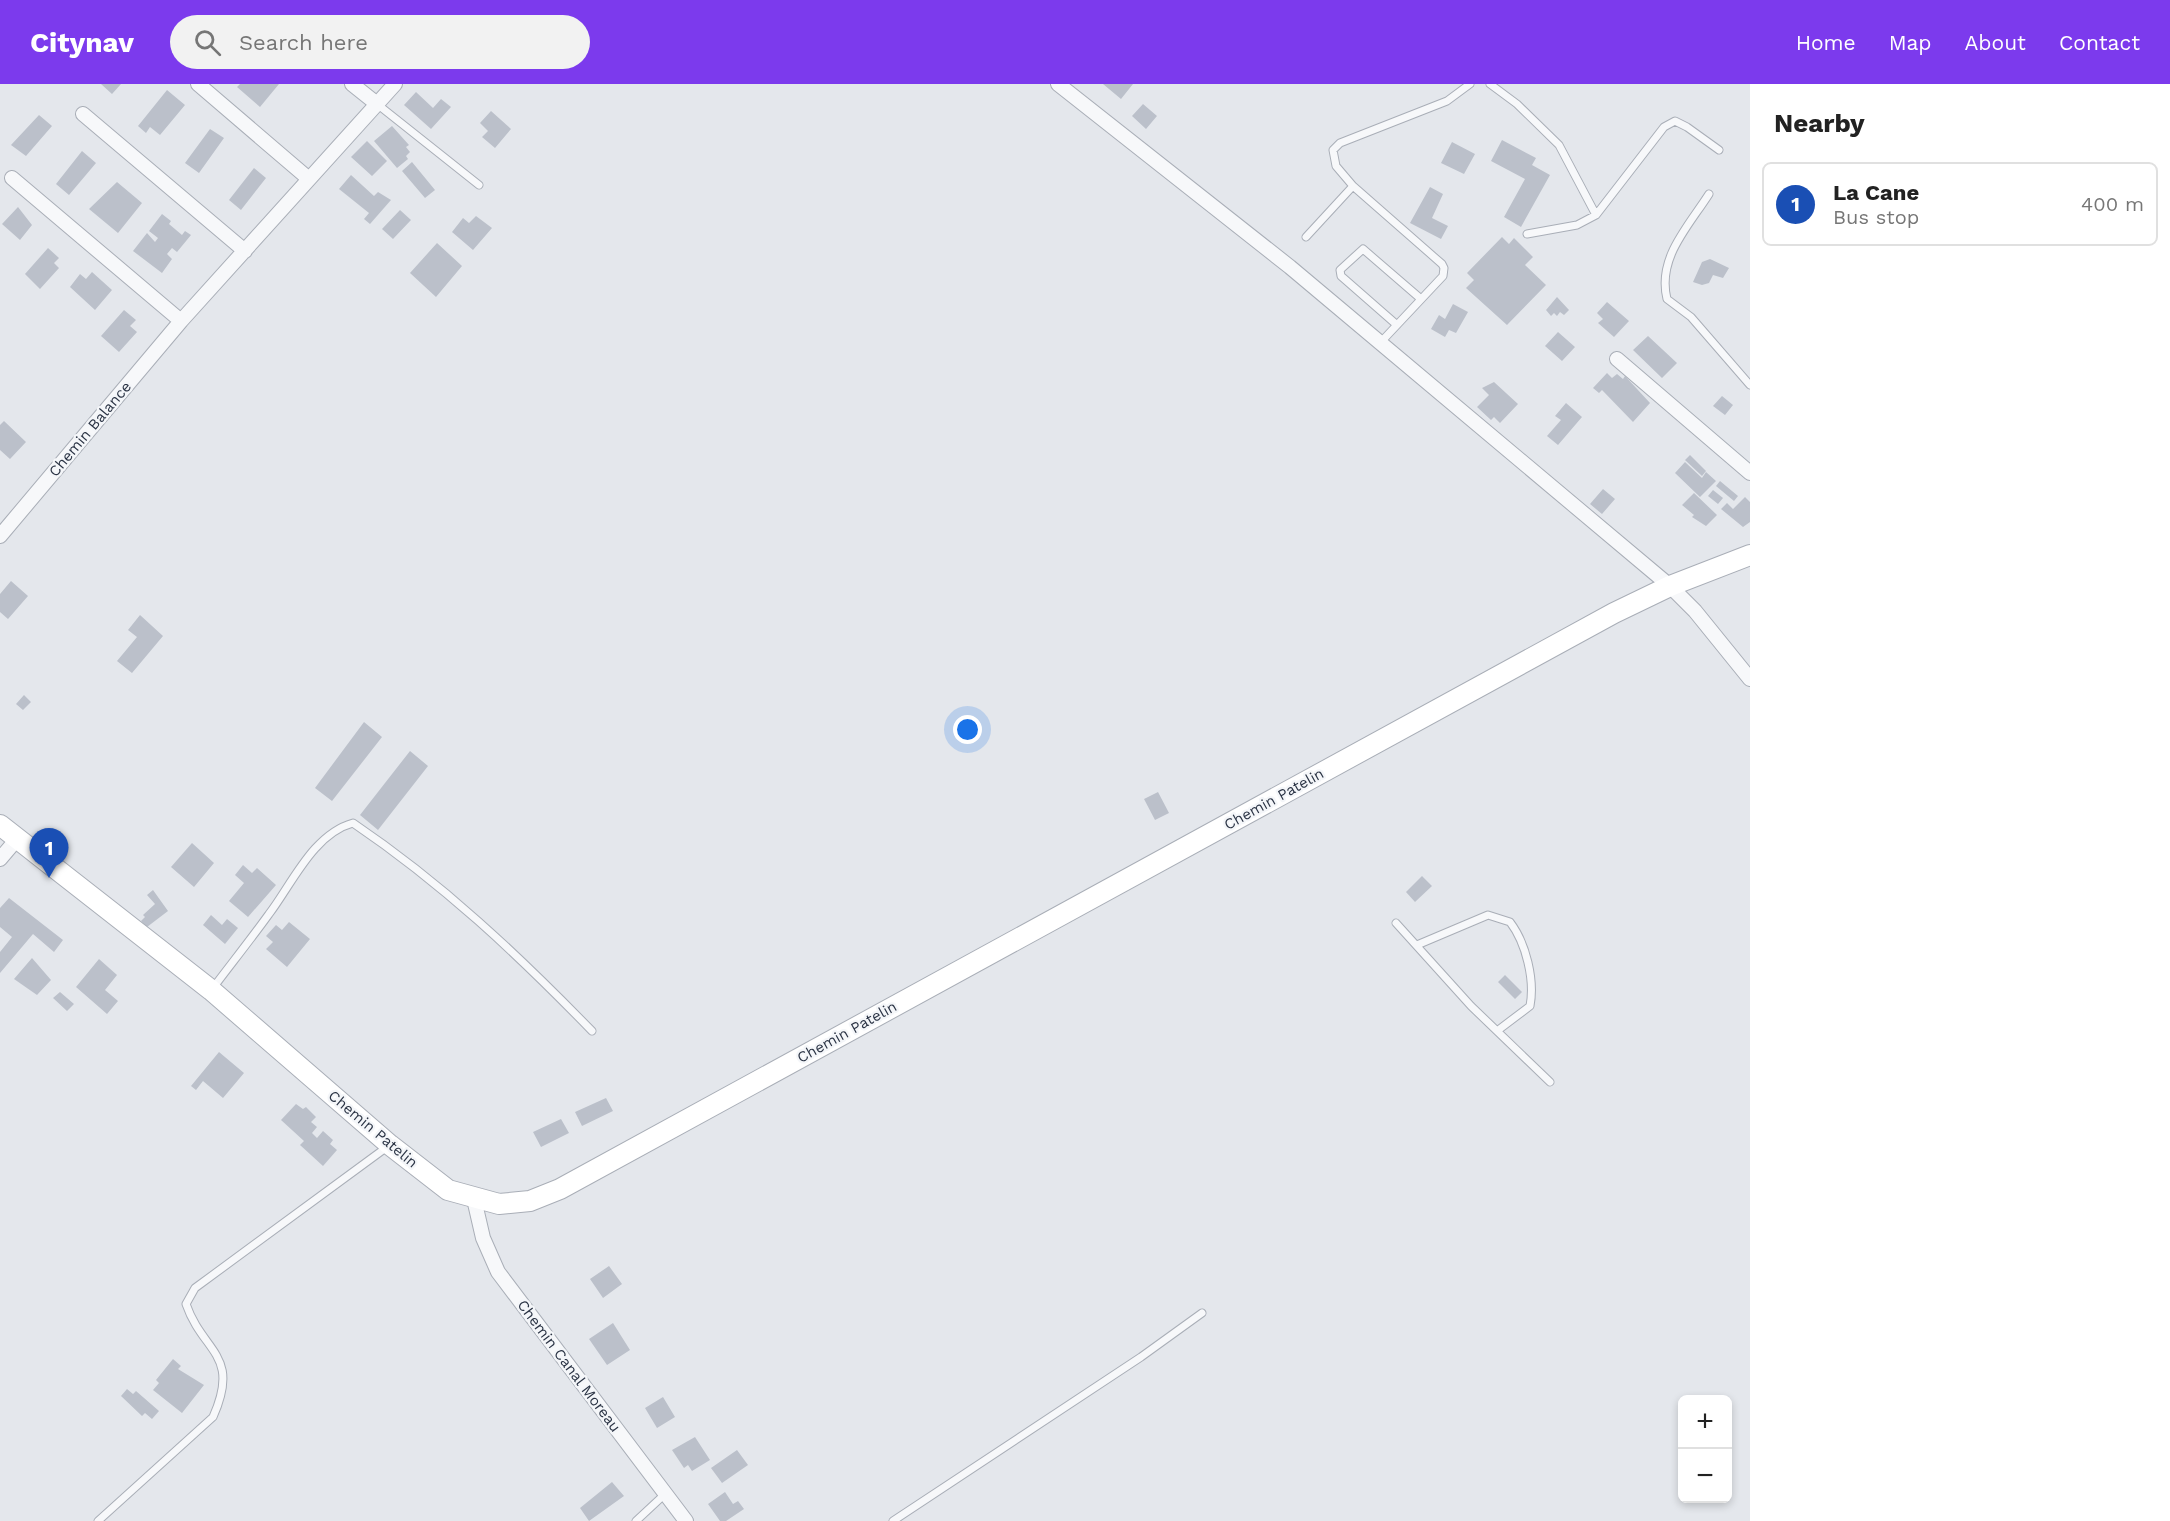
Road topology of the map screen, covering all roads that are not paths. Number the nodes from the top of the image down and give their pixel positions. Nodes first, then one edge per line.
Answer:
1 (198, 84) edge
2 (352, 84) edge
3 (395, 84) edge
4 (1058, 84) edge
5 (1470, 84) edge
6 (1490, 84) edge
7 (377, 104) junction
8 (83, 114) dead end
9 (1719, 150) dead end
10 (12, 178) dead end
11 (309, 179) junction
12 (479, 185) dead end
13 (1353, 186) junction
14 (1709, 194) dead end
15 (1596, 214) junction
16 (1527, 234) dead end
17 (1306, 237) dead end
18 (244, 251) junction
19 (1421, 300) junction
20 (181, 321) junction
21 (1397, 325) junction
22 (1380, 343) junction
23 (1617, 359) dead end
24 (1750, 385) edge
25 (1750, 473) edge
26 (0, 536) edge
27 (1750, 555) edge
28 (1670, 586) junction
29 (1750, 679) edge
30 (0, 825) edge
31 (17, 839) junction
32 (0, 859) edge
33 (1396, 923) dead end
34 (1417, 945) junction
35 (211, 990) junction
36 (592, 1031) dead end
37 (1497, 1031) junction
38 (1550, 1082) dead end
39 (390, 1145) junction
40 (474, 1199) junction
41 (1203, 1313) dead end
42 (665, 1494) junction
43 (98, 1521) edge
44 (636, 1521) edge
45 (686, 1521) edge
46 (893, 1521) edge

1 - 11 street
2 - 7 street
3 - 7 street, Chemin Balance
4 - 22 street
5 - 13 lane
6 - 15 lane
7 - 11 street, Chemin Balance
7 - 12 lane
8 - 18 street
9 - 15 lane
10 - 20 street
11 - 18 street, Chemin Balance
13 - 17 lane
13 - 19 lane
14 - 24 lane
15 - 16 lane
18 - 20 street, Chemin Balance
19 - 21 lane
19 - 21 lane
20 - 26 street, Chemin Balance
21 - 22 lane
22 - 28 street
23 - 25 street
27 - 28 main road, Chemin Patelin
28 - 29 street
28 - 40 main road, Chemin Patelin
30 - 31 main road, Chemin Patelin
31 - 32 street
31 - 35 main road, Chemin Patelin
33 - 34 lane
34 - 37 lane
34 - 37 lane
35 - 36 lane
35 - 39 main road, Chemin Patelin
37 - 38 lane
39 - 40 main road, Chemin Patelin
39 - 43 lane
40 - 42 street, Chemin Canal Moreau
41 - 46 lane
42 - 44 lane
42 - 45 street, Chemin Canal Moreau

